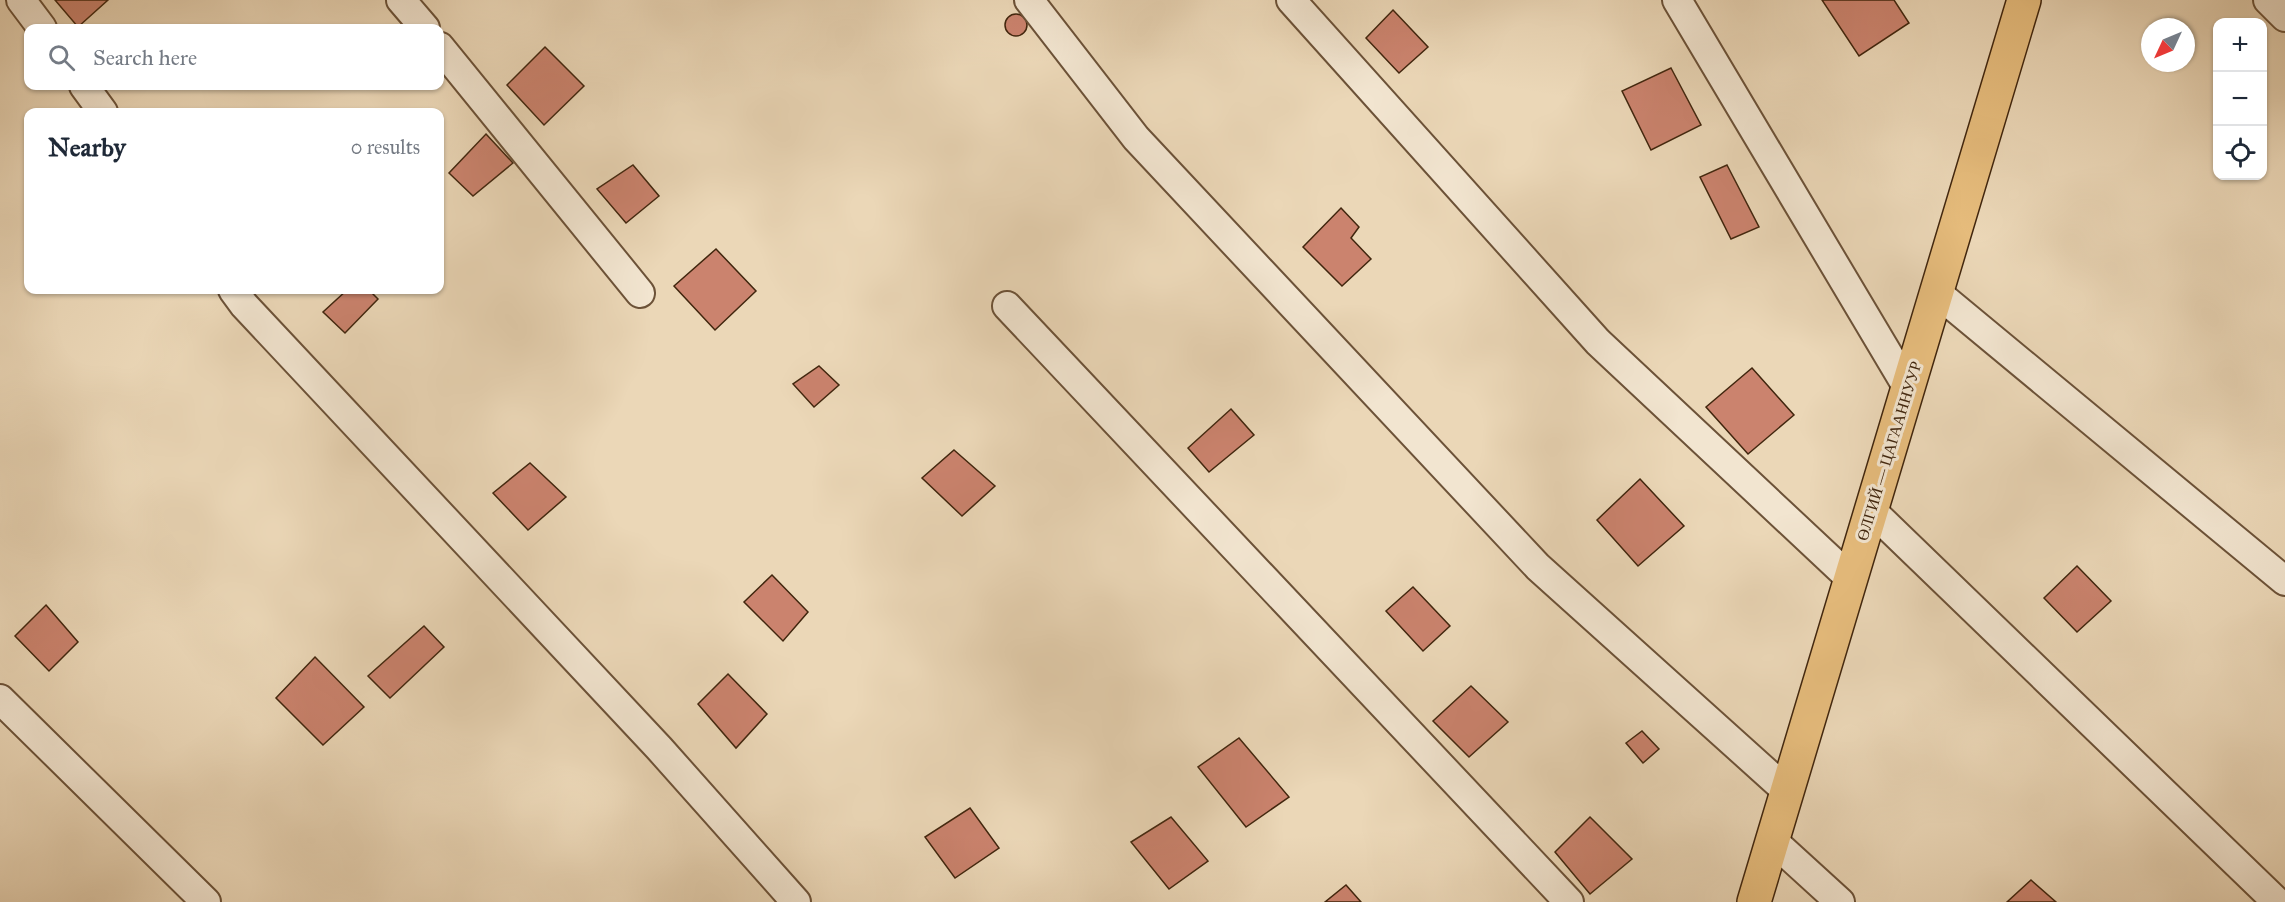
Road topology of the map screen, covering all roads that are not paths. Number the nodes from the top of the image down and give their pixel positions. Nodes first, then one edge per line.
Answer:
1 (21, 0) edge
2 (401, 0) edge
3 (1029, 0) edge
4 (1292, 0) edge
5 (1677, 0) edge
6 (2024, 0) edge
7 (2268, 0) edge
8 (2285, 17) edge
9 (39, 24) edge
10 (422, 24) edge
11 (444, 52) edge
12 (87, 90) edge
13 (101, 108) edge
14 (1936, 292) junction
15 (640, 293) dead end
16 (236, 294) edge
17 (1007, 306) dead end
18 (1908, 388) junction
19 (1871, 510) junction
20 (1851, 579) junction
21 (2285, 581) edge
22 (0, 699) edge
23 (1787, 790) junction
24 (1772, 840) junction
25 (206, 902) edge
26 (796, 902) edge
27 (1569, 902) edge
28 (1754, 902) edge
29 (1840, 902) edge
30 (2277, 902) edge

1 - 9 street
2 - 10 street
3 - 23 street
4 - 20 street
5 - 18 street
6 - 14 highway, ӨЛГИЙ — ЦАГААННУУР
7 - 8 street
11 - 15 street
12 - 13 street
14 - 18 highway, ӨЛГИЙ — ЦАГААННУУР
14 - 21 street
16 - 26 street
17 - 27 street
18 - 19 highway, ӨЛГИЙ — ЦАГААННУУР
19 - 20 highway, ӨЛГИЙ — ЦАГААННУУР
19 - 30 street
20 - 23 highway, ӨЛГИЙ — ЦАГААННУУР
22 - 25 street
23 - 24 highway, ӨЛГИЙ — ЦАГААННУУР
24 - 28 highway, ӨЛГИЙ — ЦАГААННУУР
24 - 29 street

